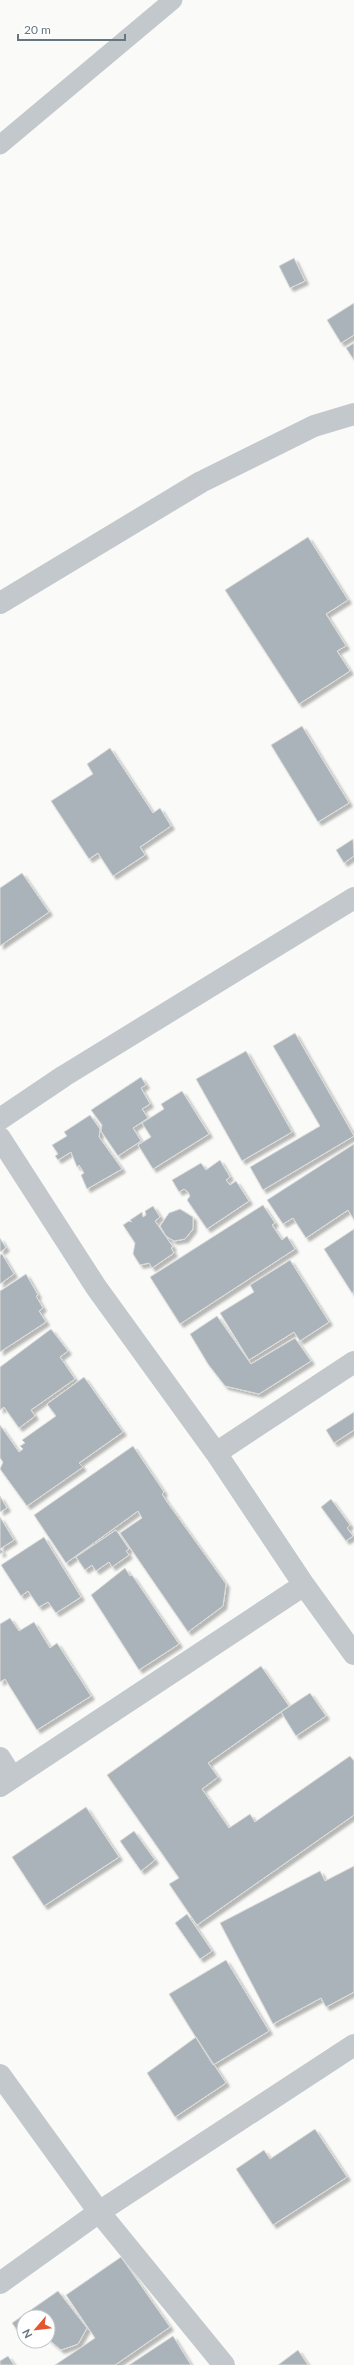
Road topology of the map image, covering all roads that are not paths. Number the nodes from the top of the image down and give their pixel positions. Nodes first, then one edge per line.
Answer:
1 (173, 0) edge
2 (26, 121) junction
3 (0, 123) edge
4 (0, 145) edge
5 (354, 414) edge
6 (0, 603) edge
7 (354, 898) edge
8 (0, 1119) edge
9 (0, 1138) edge
10 (354, 1362) edge
11 (216, 1453) junction
12 (304, 1585) junction
13 (354, 1654) edge
14 (0, 1758) edge
15 (6, 1781) edge
16 (354, 2045) edge
17 (0, 2075) edge
18 (99, 2212) junction
19 (0, 2283) edge
20 (224, 2365) edge

1 - 2 lane
2 - 3 lane
2 - 4 lane
5 - 6 street
7 - 8 street
9 - 11 street
10 - 11 street
11 - 12 street
12 - 13 street
12 - 15 street
14 - 15 street
16 - 18 street
17 - 18 street
18 - 19 street
18 - 20 street

